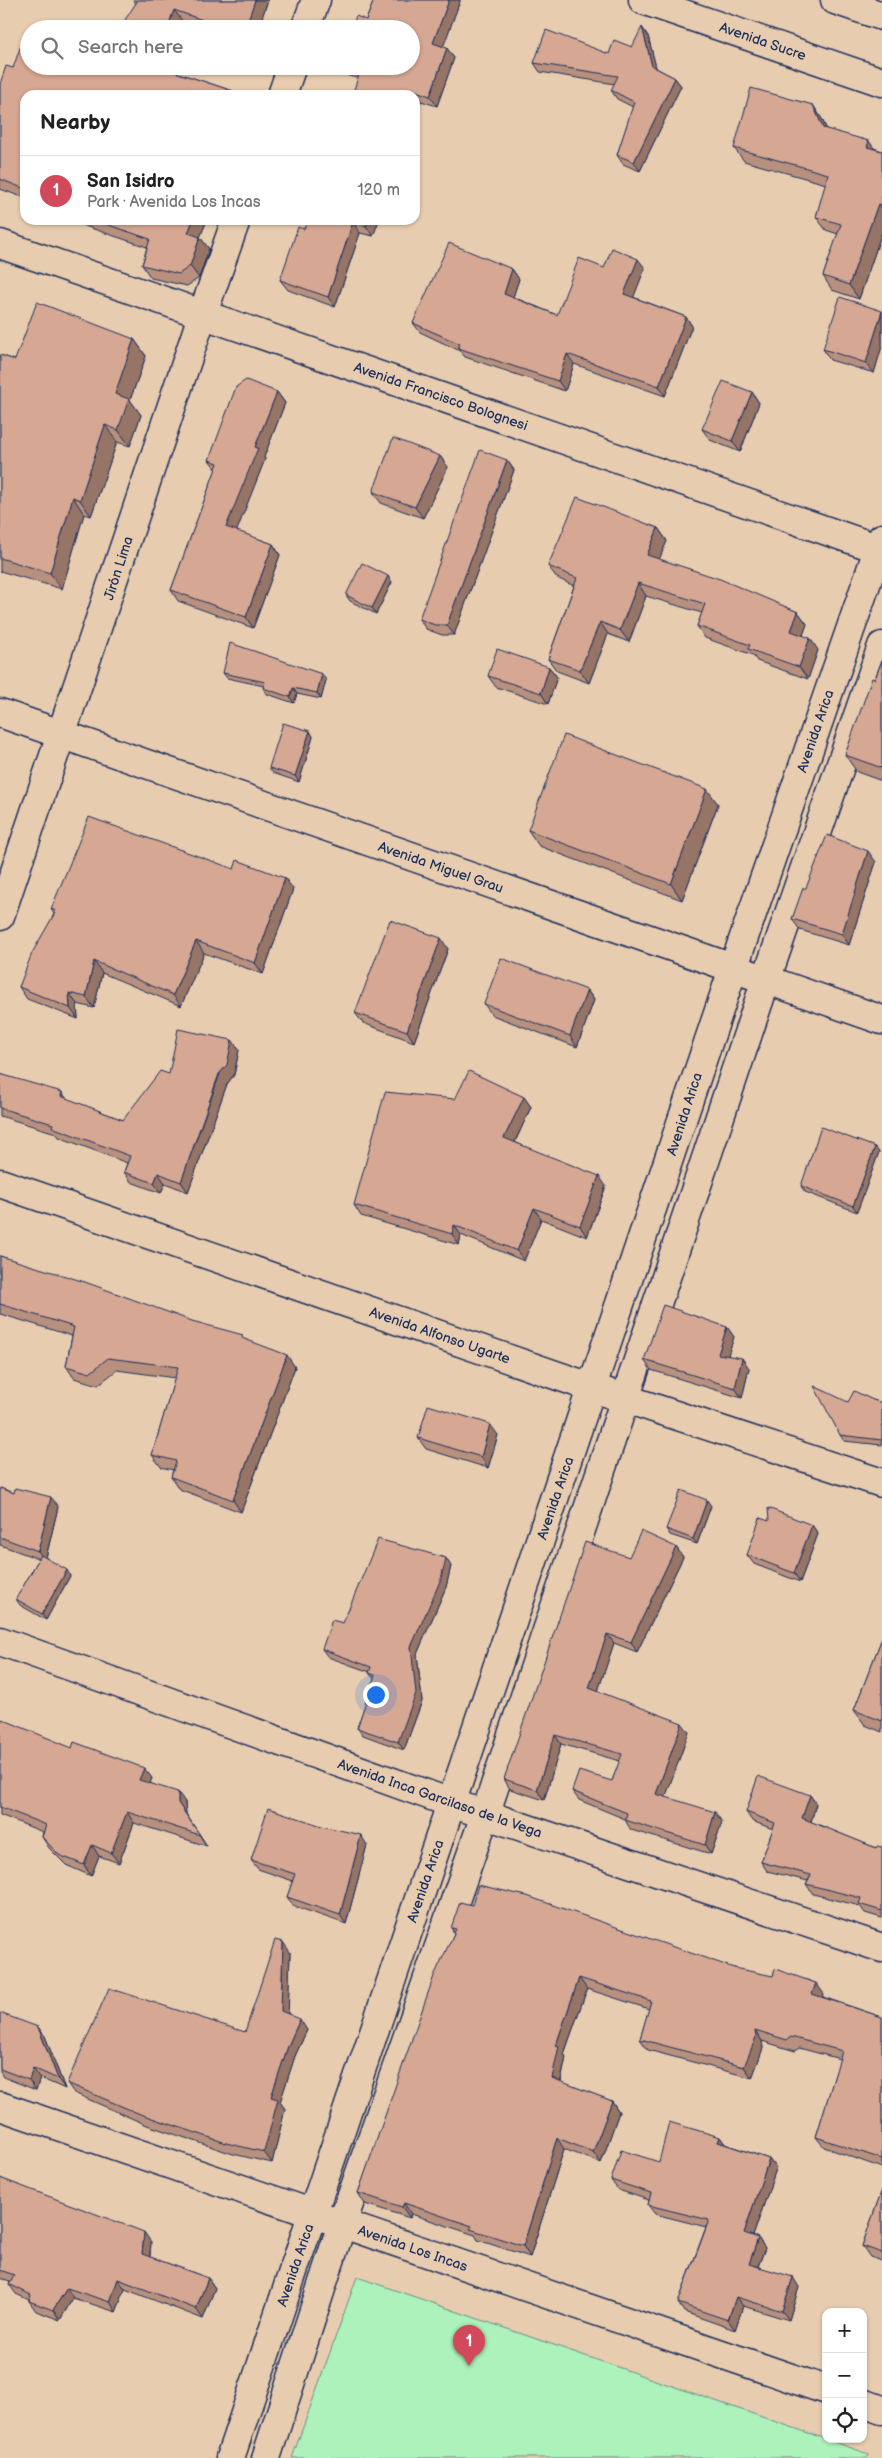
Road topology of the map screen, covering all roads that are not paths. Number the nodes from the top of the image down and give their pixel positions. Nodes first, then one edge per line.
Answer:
1 (316, 0) edge
2 (643, 0) edge
3 (835, 0) edge
4 (882, 16) edge
5 (309, 20) edge
6 (289, 75) edge
7 (882, 82) edge
8 (284, 90) edge
9 (234, 225) edge
10 (0, 244) edge
11 (203, 313) junction
12 (881, 546) edge
13 (882, 646) edge
14 (0, 713) edge
15 (62, 734) junction
16 (0, 916) edge
17 (733, 969) junction
18 (766, 980) junction
19 (882, 1020) edge
20 (0, 1183) edge
21 (593, 1388) junction
22 (626, 1400) junction
23 (882, 1484) edge
24 (0, 1641) edge
25 (451, 1803) junction
26 (485, 1814) junction
27 (882, 1948) edge
28 (0, 2106) edge
29 (313, 2214) junction
30 (342, 2224) junction
31 (822, 2389) edge
32 (867, 2404) edge
33 (882, 2410) edge
34 (230, 2458) edge
35 (266, 2458) edge

1 - 5 street
2 - 7 street, Avenida Sucre
3 - 4 street
6 - 8 street
9 - 11 street, Jirón Lima
10 - 11 street, Avenida Francisco Bolognesi
11 - 12 street, Avenida Francisco Bolognesi
11 - 15 street, Jirón Lima
12 - 17 street, Avenida Arica
13 - 18 street
14 - 15 street, Avenida Miguel Grau
15 - 16 street, Jirón Lima
15 - 17 street, Avenida Miguel Grau
17 - 18 street, Avenida Miguel Grau
17 - 21 street, Avenida Arica
18 - 19 street, Avenida Miguel Grau
18 - 22 street
20 - 21 street, Avenida Alfonso Ugarte
21 - 22 street, Avenida Alfonso Ugarte
21 - 25 street, Avenida Arica
22 - 23 street, Avenida Alfonso Ugarte
22 - 26 street
24 - 25 street, Avenida Inca Garcilaso de la Vega
25 - 26 street, Avenida Inca Garcilaso de la Vega
25 - 29 street, Avenida Arica
26 - 27 street, Avenida Inca Garcilaso de la Vega
26 - 30 street
28 - 29 street, Avenida Los Incas
29 - 30 street, Avenida Los Incas
29 - 34 street, Avenida Arica
30 - 31 street, Avenida Los Incas
30 - 35 street
32 - 33 street

